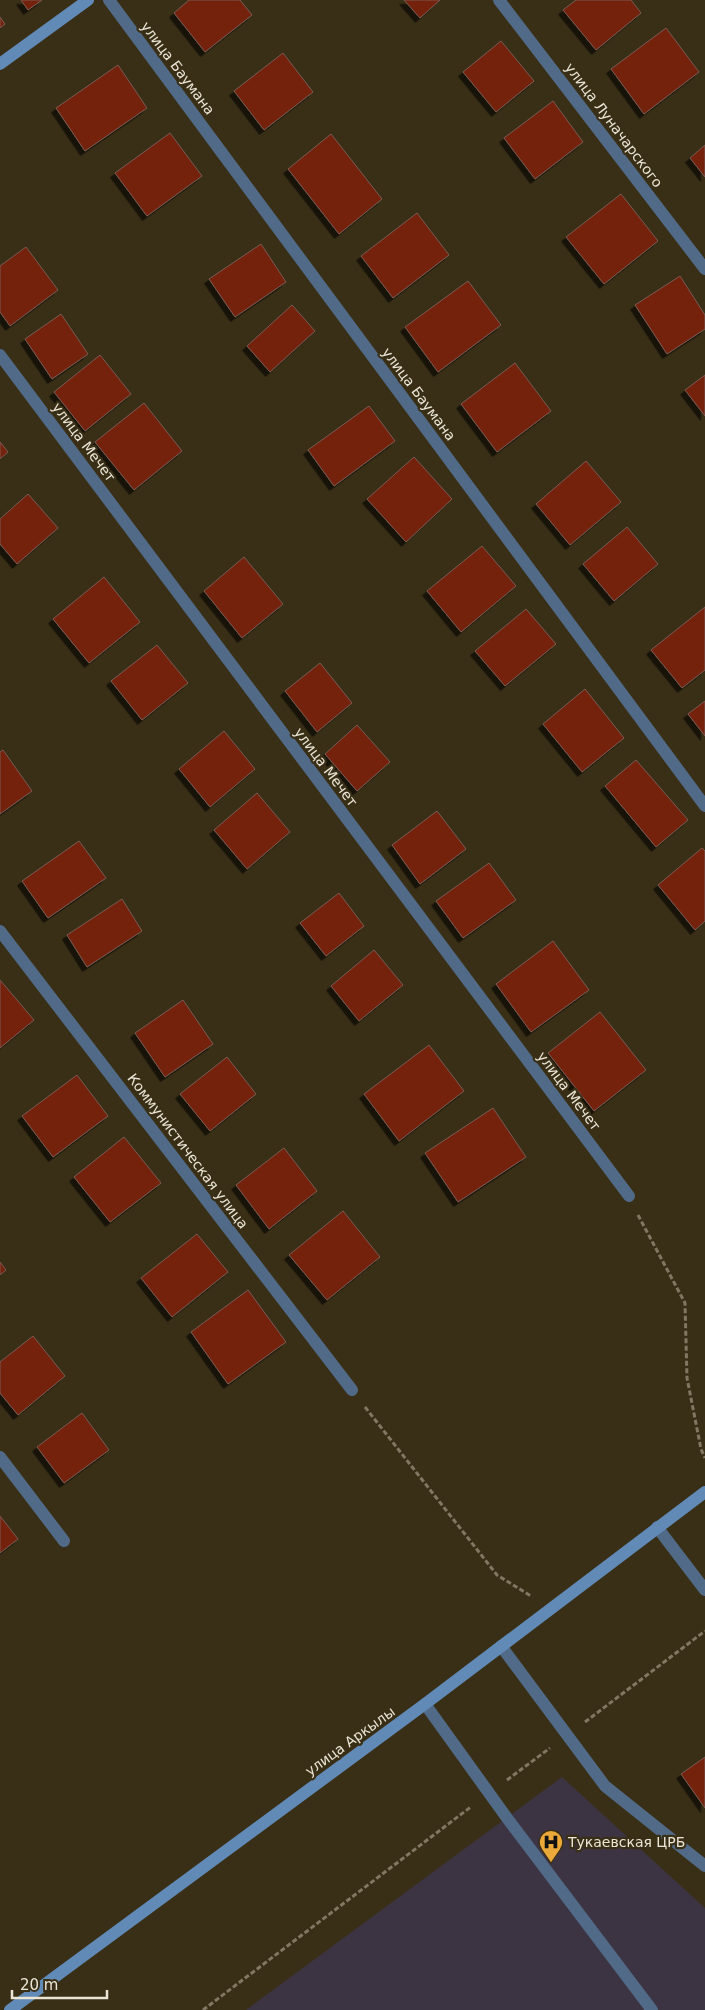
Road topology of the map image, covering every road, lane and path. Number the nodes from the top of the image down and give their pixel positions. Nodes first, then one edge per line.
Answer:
1 (88, 0) edge
2 (109, 0) edge
3 (499, 0) edge
4 (0, 64) edge
5 (705, 269) edge
6 (0, 355) edge
7 (705, 806) edge
8 (0, 930) edge
9 (629, 1196) joint
10 (352, 1390) joint
11 (0, 1457) edge
12 (705, 1458) edge
13 (705, 1492) edge
14 (657, 1527) junction
15 (64, 1541) dead end
16 (705, 1590) edge
17 (551, 1608) junction
18 (705, 1631) edge
19 (502, 1646) junction
20 (425, 1704) junction
21 (568, 1735) junction
22 (489, 1793) junction
23 (705, 1866) edge
24 (10, 2010) edge
25 (203, 2010) edge
26 (652, 2010) edge

1 - 4 street
2 - 7 street, улица Баумана
3 - 5 street, улица Луначарского
6 - 9 street, улица Мечет
8 - 10 street, Коммунистическая улица
9 - 12 path
10 - 17 path
11 - 15 street
13 - 14 street, улица Аркылы
14 - 16 street
14 - 17 street, улица Аркылы
17 - 19 street, улица Аркылы
18 - 21 path
19 - 20 street, улица Аркылы
19 - 21 street
20 - 22 street
20 - 24 street, улица Аркылы
21 - 22 path
21 - 23 street
22 - 25 path
22 - 26 street

